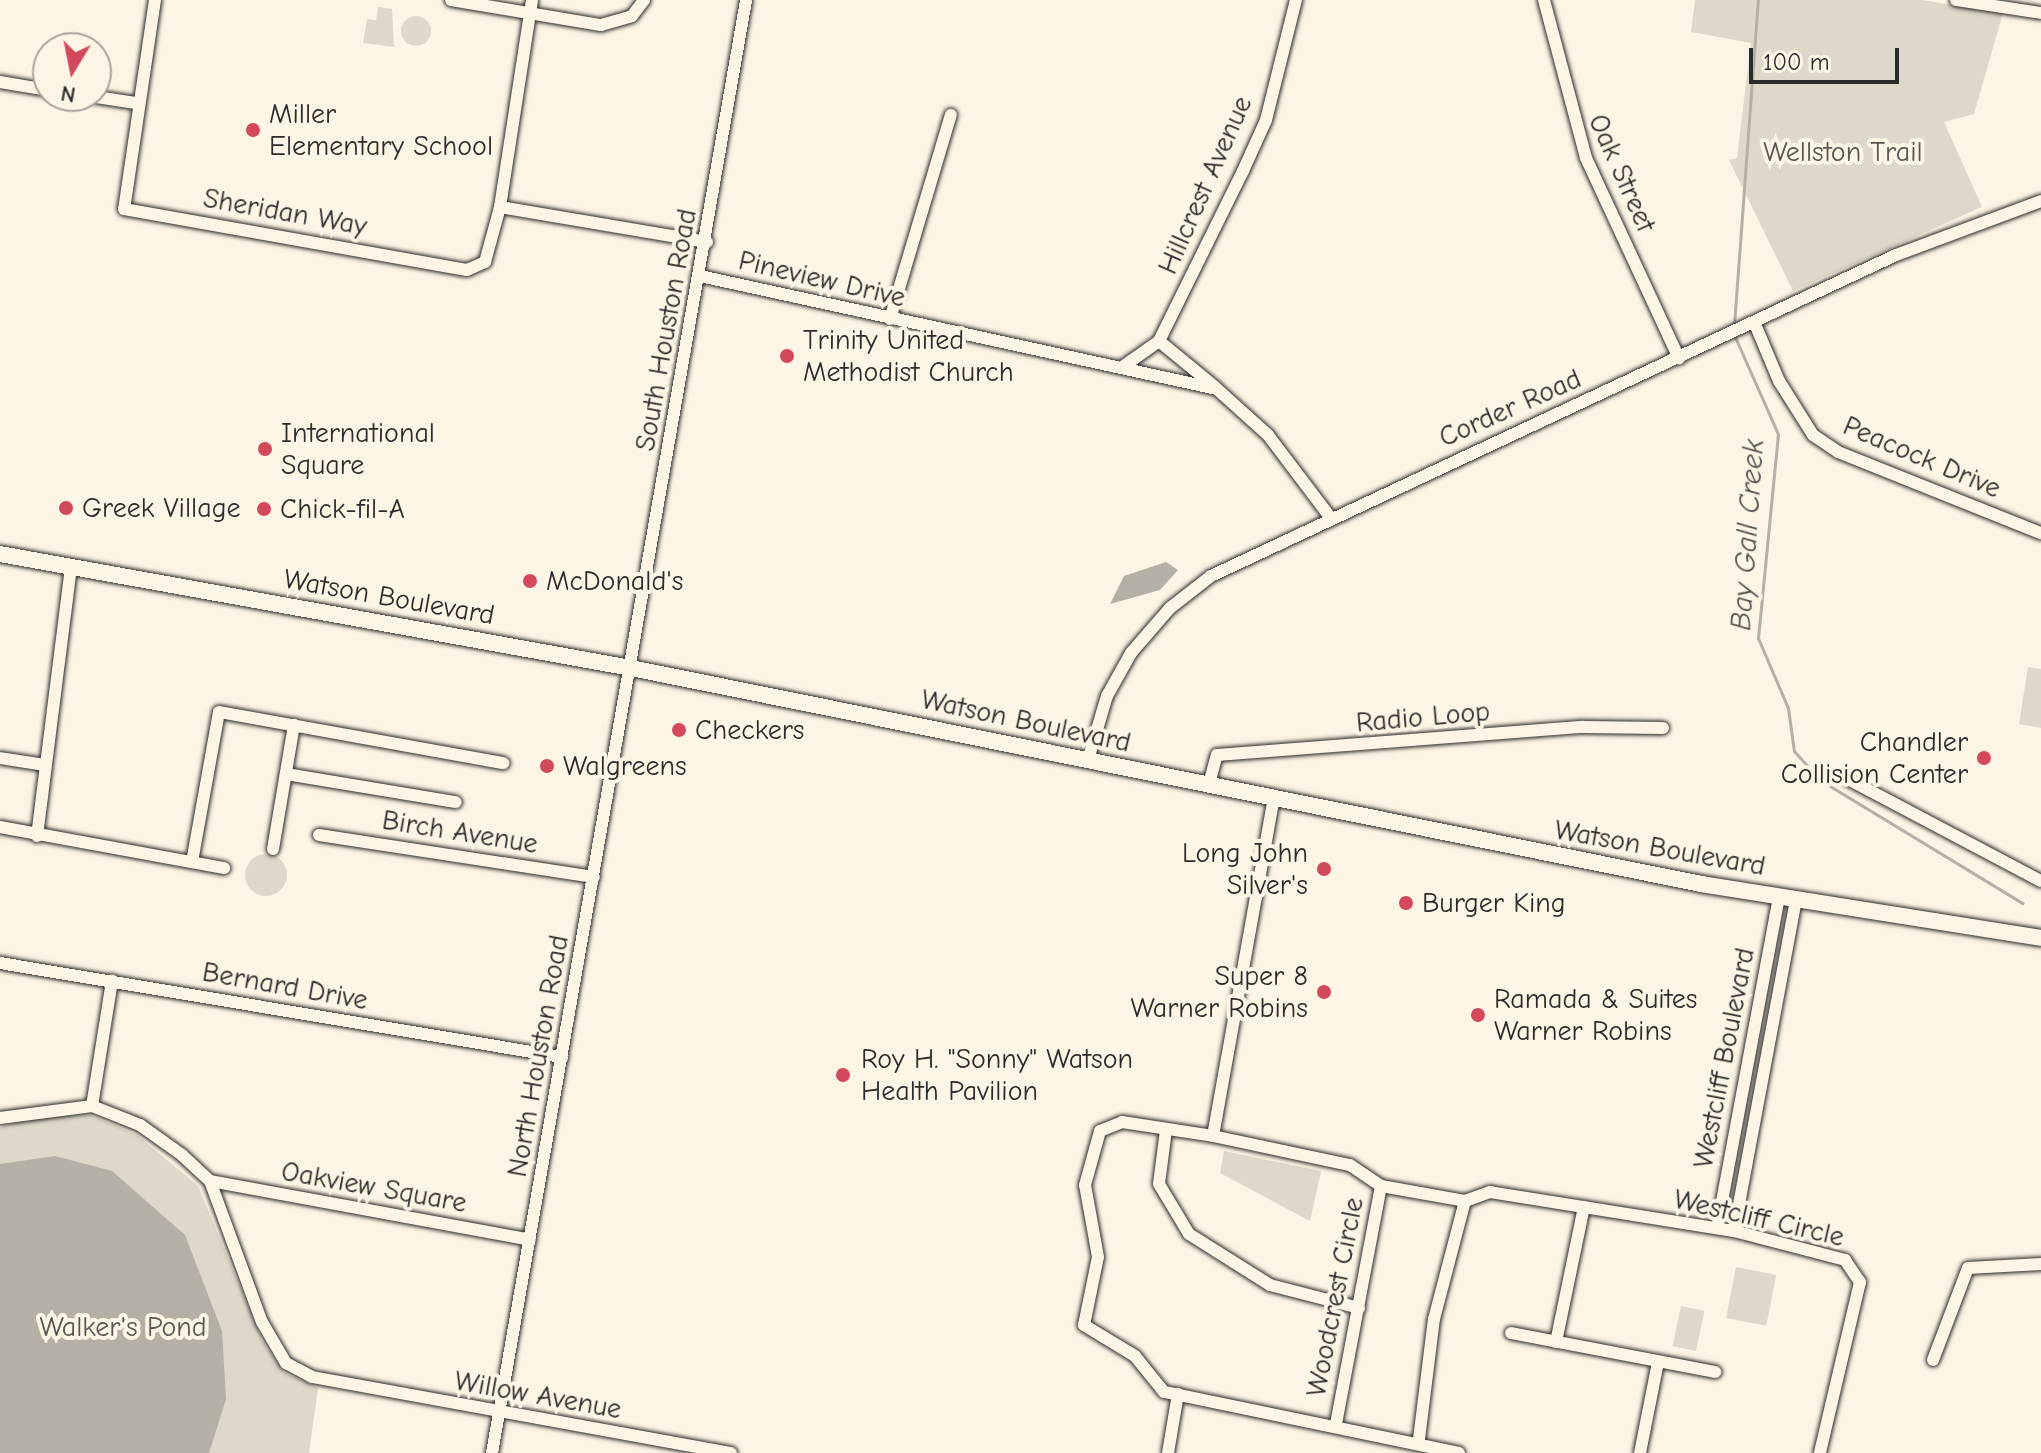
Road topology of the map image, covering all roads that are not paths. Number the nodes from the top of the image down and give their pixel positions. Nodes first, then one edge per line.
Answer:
1 (155, 0) edge
2 (451, 0) edge
3 (532, 0) edge
4 (644, 0) edge
5 (746, 0) edge
6 (1296, 0) edge
7 (1544, 0) edge
8 (1956, 0) edge
9 (2041, 13) edge
10 (531, 15) junction
11 (0, 82) edge
12 (32, 87) edge
13 (112, 99) edge
14 (135, 103) junction
15 (951, 115) dead end
16 (2041, 201) edge
17 (500, 207) junction
18 (707, 242) junction
19 (700, 276) junction
20 (890, 319) junction
21 (1755, 324) junction
22 (1159, 341) junction
23 (1679, 358) junction
24 (1121, 368) junction
25 (1217, 389) junction
26 (1330, 517) junction
27 (2041, 533) edge
28 (0, 554) edge
29 (71, 567) junction
30 (631, 668) junction
31 (294, 725) junction
32 (1663, 728) dead end
33 (0, 758) edge
34 (1088, 760) junction
35 (503, 763) dead end
36 (45, 765) junction
37 (286, 774) junction
38 (1848, 779) dead end
39 (1209, 784) junction
40 (1274, 798) junction
41 (456, 802) dead end
42 (0, 827) edge
43 (319, 835) dead end
44 (37, 836) junction
45 (273, 849) dead end
46 (192, 862) junction
47 (224, 868) dead end
48 (594, 877) junction
49 (2041, 881) edge
50 (1787, 898) junction
51 (2041, 938) edge
52 (0, 963) edge
53 (112, 981) junction
54 (562, 1057) junction
55 (92, 1106) junction
56 (0, 1118) edge
57 (1166, 1130) junction
58 (1213, 1136) junction
59 (210, 1181) junction
60 (1381, 1186) junction
61 (1465, 1201) junction
62 (1584, 1207) junction
63 (1717, 1228) junction
64 (1734, 1231) junction
65 (530, 1240) junction
66 (2041, 1264) edge
67 (1359, 1308) junction
68 (1511, 1333) dead end
69 (1556, 1342) junction
70 (1933, 1360) dead end
71 (1658, 1362) junction
72 (1715, 1372) dead end
73 (1178, 1394) junction
74 (499, 1413) junction
75 (1336, 1424) junction
76 (1419, 1439) junction
77 (492, 1453) edge
78 (731, 1453) edge
79 (1168, 1453) edge
80 (1459, 1453) edge
81 (1640, 1453) edge
82 (1820, 1453) edge

1 - 14 street
2 - 10 street
3 - 10 street, Sheridan Way
4 - 10 street
5 - 18 street, South Houston Road
6 - 22 street, Hillcrest Avenue
7 - 23 street, Oak Street
8 - 9 street
10 - 17 street, Sheridan Way
11 - 12 street
13 - 14 street
14 - 17 street, Sheridan Way
15 - 20 street
16 - 21 street, Corder Road
17 - 18 street
18 - 19 street, South Houston Road
19 - 20 street, Pineview Drive
19 - 30 street, South Houston Road
20 - 24 street, Pineview Drive
21 - 23 street, Corder Road
21 - 27 street, Peacock Drive
22 - 24 street, Hillcrest Avenue
22 - 25 street
23 - 26 street, Corder Road
24 - 25 street, Pineview Drive
25 - 26 street
26 - 34 street, Corder Road
28 - 29 main road, Watson Boulevard
29 - 30 main road, Watson Boulevard
29 - 36 street
30 - 34 main road, Watson Boulevard
30 - 48 street, North Houston Road
31 - 35 street
31 - 37 street
31 - 46 street
32 - 39 street, Radio Loop
33 - 36 street
34 - 39 main road, Watson Boulevard
36 - 44 street
37 - 41 street
37 - 45 street
38 - 49 street
39 - 40 main road, Watson Boulevard
40 - 50 main road, Watson Boulevard
40 - 58 street
42 - 44 street
43 - 48 street, Birch Avenue
44 - 46 street
46 - 47 street
48 - 54 street, North Houston Road
50 - 51 main road, Watson Boulevard
50 - 63 street, Westcliff Boulevard
50 - 64 street, Westcliff Boulevard
52 - 53 street, Bernard Drive
53 - 54 street, Bernard Drive
53 - 55 street
54 - 65 street, North Houston Road
55 - 56 street
55 - 59 street
57 - 58 street, Woodcrest Circle
57 - 67 street
57 - 73 street, Woodcrest Circle
58 - 60 street, Woodcrest Circle
59 - 65 street, Oakview Square
59 - 74 street, Willow Avenue
60 - 61 street, Westcliff Circle
60 - 67 street, Woodcrest Circle
61 - 62 street, Westcliff Circle
61 - 76 street
62 - 63 street, Westcliff Circle
62 - 69 street
63 - 64 street, Westcliff Circle
64 - 82 street, Westcliff Circle
65 - 74 street, North Houston Road
66 - 70 street
67 - 75 street, Woodcrest Circle
68 - 69 street
69 - 71 street
71 - 72 street
71 - 81 street
73 - 75 street, Woodcrest Circle
73 - 79 street
74 - 77 street, North Houston Road
74 - 78 street, Willow Avenue
75 - 76 street
76 - 80 street

